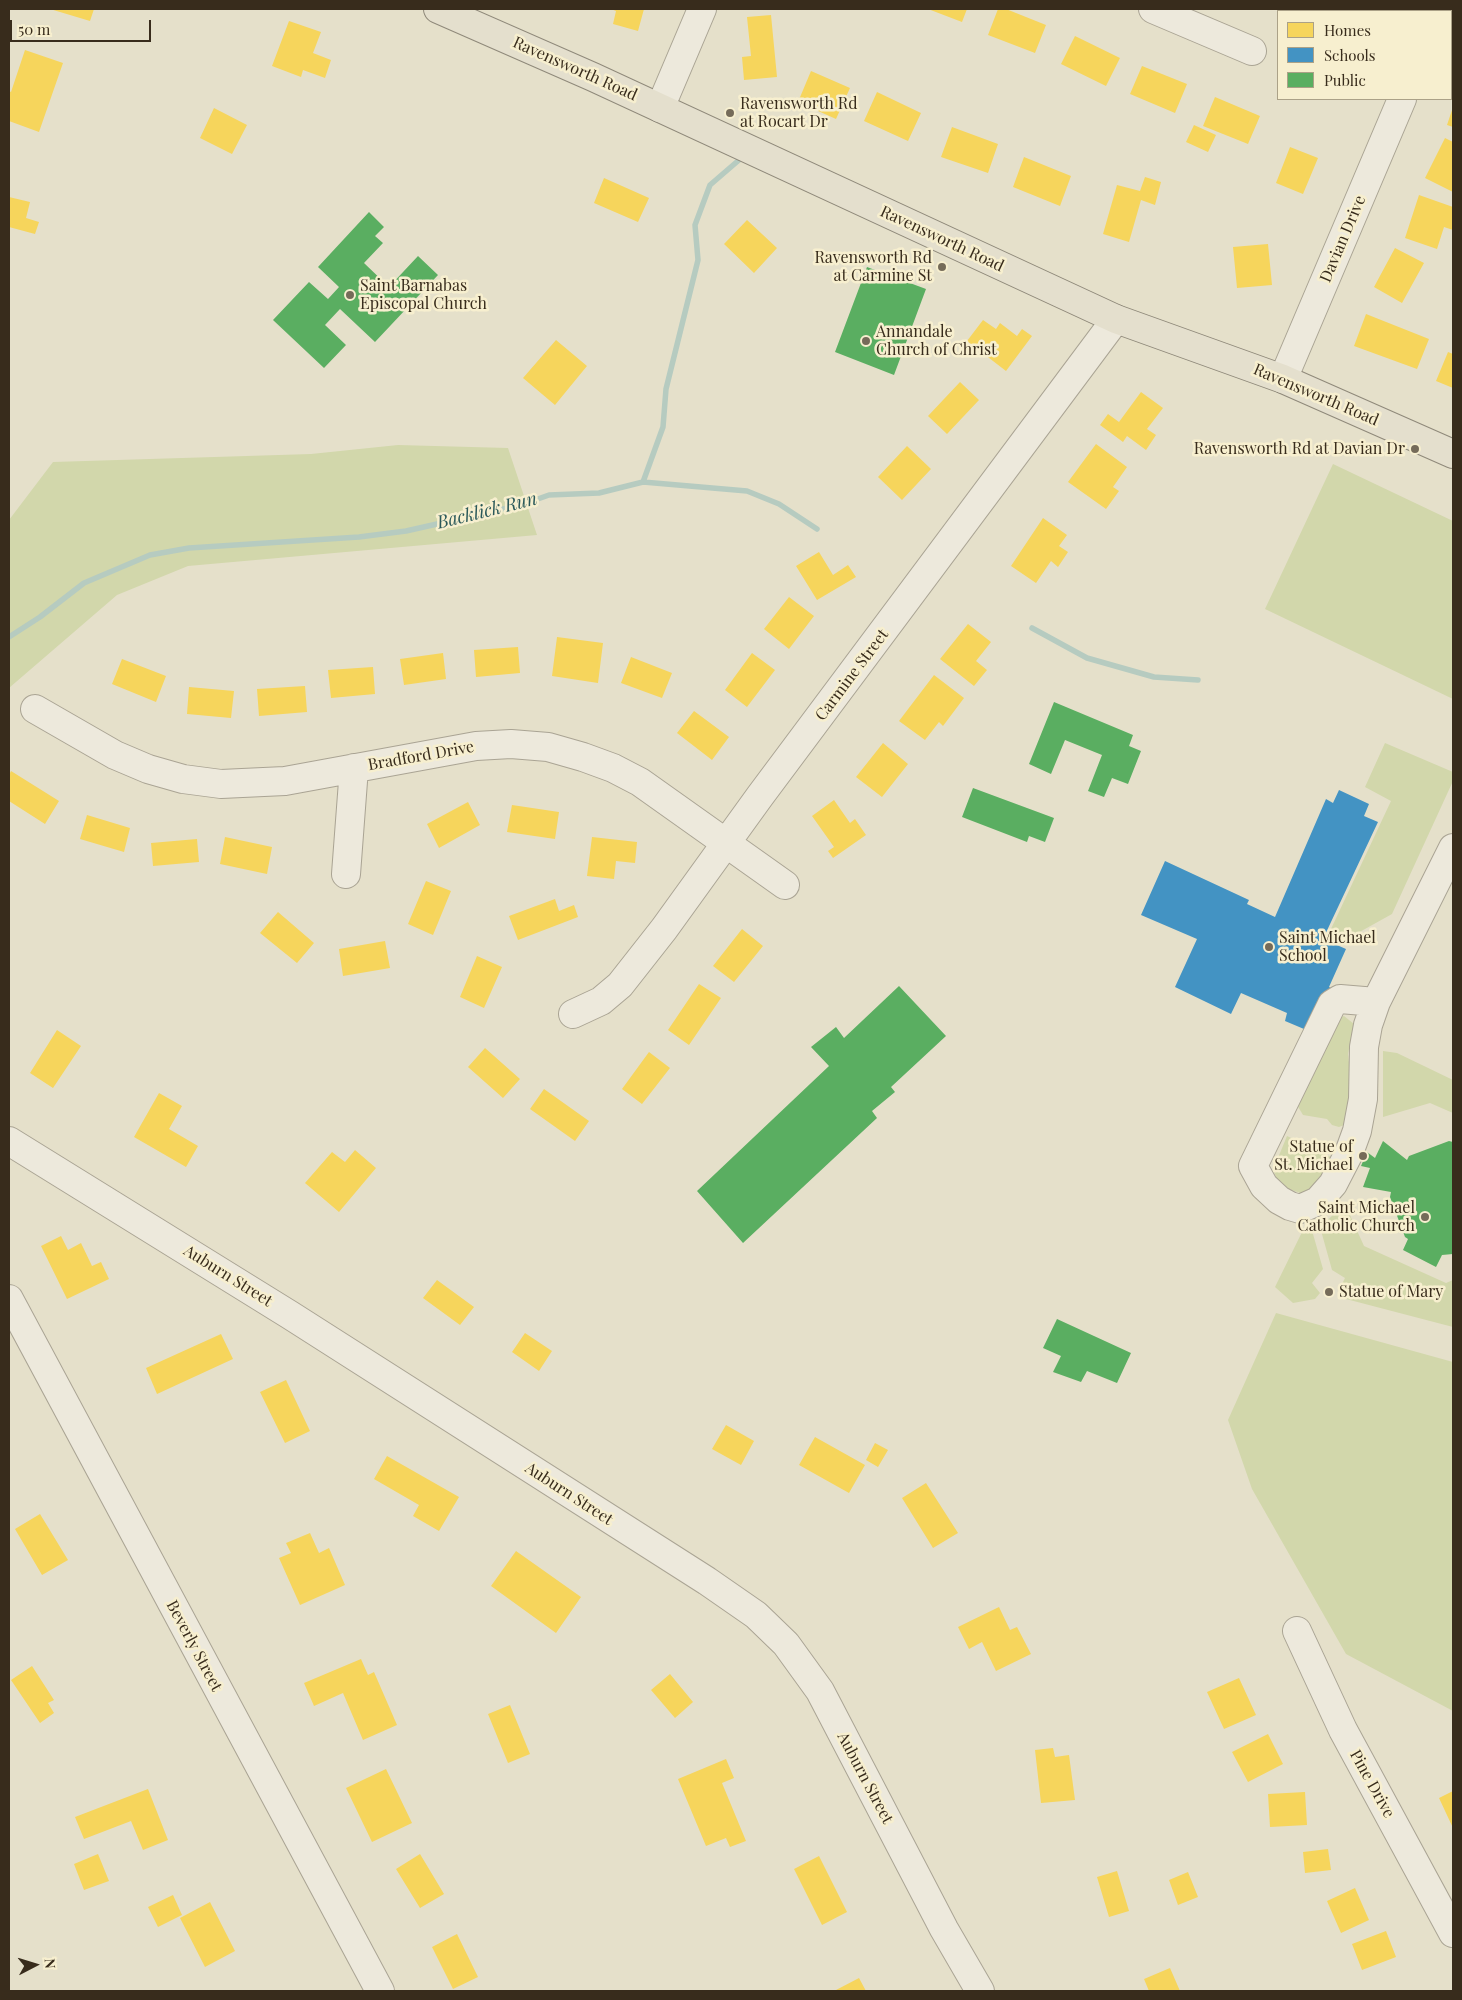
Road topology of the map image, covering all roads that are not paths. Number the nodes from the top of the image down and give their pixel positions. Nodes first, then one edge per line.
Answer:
1 (438, 9) edge
2 (702, 9) edge
3 (1154, 9) edge
4 (1252, 51) dead end
5 (1402, 100) edge
6 (660, 108) junction
7 (1116, 319) junction
8 (1283, 379) junction
9 (1453, 454) edge
10 (35, 709) dead end
11 (354, 768) junction
12 (726, 844) junction
13 (1453, 848) edge
14 (346, 874) dead end
15 (785, 885) dead end
16 (1376, 1002) junction
17 (573, 1014) dead end
18 (9, 1141) edge
19 (9, 1299) edge
20 (1297, 1631) dead end
21 (1453, 1933) edge
22 (380, 1991) edge
23 (980, 1991) edge

1 - 6 main road, Ravensworth Road
2 - 6 street
3 - 4 street
5 - 8 street, Davian Drive
6 - 7 main road, Ravensworth Road
7 - 8 main road, Ravensworth Road
7 - 12 street, Carmine Street
8 - 9 main road, Ravensworth Road
10 - 11 street, Bradford Drive
11 - 12 street, Bradford Drive
11 - 14 street
12 - 15 street, Bradford Drive
12 - 17 street, Carmine Street
13 - 16 street
16 - 16 street
18 - 23 street, Auburn Street
19 - 22 street, Beverly Street
20 - 21 street, Pine Drive

